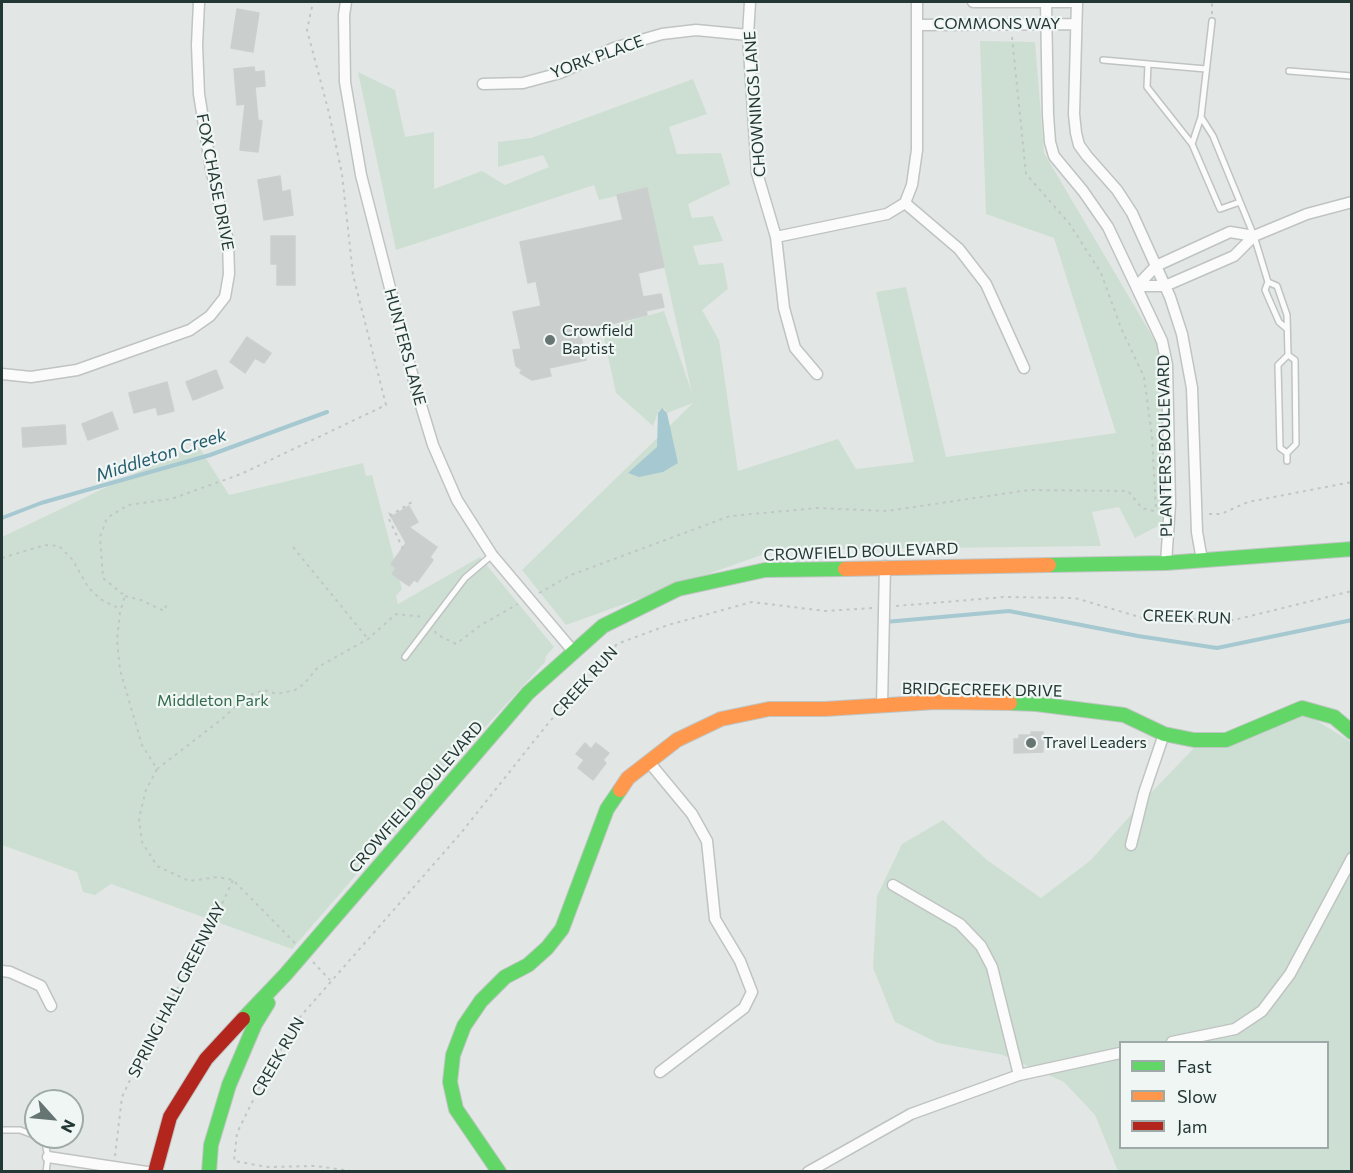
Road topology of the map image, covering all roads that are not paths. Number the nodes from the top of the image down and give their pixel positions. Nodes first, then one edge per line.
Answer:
1 (199, 2) edge
2 (346, 2) edge
3 (750, 2) edge
4 (917, 2) edge
5 (973, 2) edge
6 (1046, 2) edge
7 (1077, 2) edge
8 (1212, 21) dead end
9 (1047, 24) junction
10 (1076, 24) junction
11 (917, 25) junction
12 (748, 35) junction
13 (1103, 60) dead end
14 (1148, 64) junction
15 (1206, 69) junction
16 (1289, 71) dead end
17 (1352, 76) edge
18 (483, 84) dead end
19 (1202, 117) junction
20 (1192, 144) junction
21 (1240, 202) junction
22 (1352, 202) edge
23 (905, 203) junction
24 (1254, 236) junction
25 (776, 237) junction
26 (1156, 267) junction
27 (1268, 282) junction
28 (1137, 286) junction
29 (1165, 286) junction
30 (1286, 328) junction
31 (1288, 355) junction
32 (1024, 369) dead end
33 (2, 374) edge
34 (817, 374) dead end
35 (1287, 453) junction
36 (1287, 461) dead end
37 (1352, 549) edge
38 (492, 555) junction
39 (1202, 560) junction
40 (1166, 562) junction
41 (885, 566) junction
42 (573, 651) junction
43 (405, 657) dead end
44 (882, 705) junction
45 (1352, 732) edge
46 (1164, 734) junction
47 (649, 762) junction
48 (1131, 845) dead end
49 (1352, 858) edge
50 (893, 885) dead end
51 (2, 971) edge
52 (285, 975) junction
53 (51, 1006) dead end
54 (1177, 1041) edge
55 (1119, 1053) edge
56 (660, 1072) dead end
57 (1019, 1075) junction
58 (2, 1130) edge
59 (24, 1131) edge
60 (46, 1149) edge
61 (48, 1157) junction
62 (46, 1172) edge
63 (147, 1172) edge
64 (155, 1172) edge
65 (209, 1172) edge
66 (499, 1172) edge
67 (808, 1172) edge

1 - 33 street, FOX CHASE DRIVE
2 - 38 street, HUNTERS LANE
3 - 12 street, CHOWNINGS LANE
4 - 11 street, COMMONS WAY
5 - 6 street, COMMONS WAY
6 - 7 street, COMMONS WAY
6 - 9 street, PLANTERS BOULEVARD
7 - 10 street, PLANTERS BOULEVARD
8 - 15 lane
9 - 10 street, COMMONS WAY
9 - 11 street, COMMONS WAY
9 - 28 street, PLANTERS BOULEVARD
10 - 26 street, PLANTERS BOULEVARD
11 - 23 street, COMMONS WAY
12 - 18 street, YORK PLACE
12 - 25 street, CHOWNINGS LANE
13 - 14 lane
14 - 15 lane
14 - 20 lane
15 - 19 lane
16 - 17 lane
19 - 20 lane
19 - 21 lane
20 - 21 lane
21 - 24 lane
22 - 24 street
23 - 25 street
23 - 32 street
24 - 26 street
24 - 27 lane
24 - 29 street
25 - 34 street, CHOWNINGS LANE
26 - 28 street
26 - 29 street, PLANTERS BOULEVARD
27 - 30 lane
27 - 30 lane
28 - 29 street
28 - 40 street, PLANTERS BOULEVARD
29 - 39 street, PLANTERS BOULEVARD
30 - 31 lane
31 - 35 lane
31 - 35 lane
35 - 36 lane
37 - 39 main road, CROWFIELD BOULEVARD
38 - 42 street, HUNTERS LANE
38 - 43 lane
39 - 40 main road, CROWFIELD BOULEVARD
40 - 41 main road, CROWFIELD BOULEVARD
41 - 42 main road, CROWFIELD BOULEVARD
41 - 44 street, BRIDGECREEK DRIVE
42 - 52 main road, CROWFIELD BOULEVARD
44 - 46 main road, BRIDGECREEK DRIVE
44 - 47 main road, BRIDGECREEK DRIVE
45 - 46 main road, BRIDGECREEK DRIVE
46 - 48 street
47 - 56 street
47 - 66 main road, BRIDGECREEK DRIVE
49 - 54 street
50 - 57 street
51 - 53 street
52 - 64 main road, CROWFIELD BOULEVARD
52 - 65 main road, CROWFIELD BOULEVARD
55 - 57 street
57 - 67 street
58 - 59 lane
60 - 61 lane
61 - 62 lane
61 - 63 street

